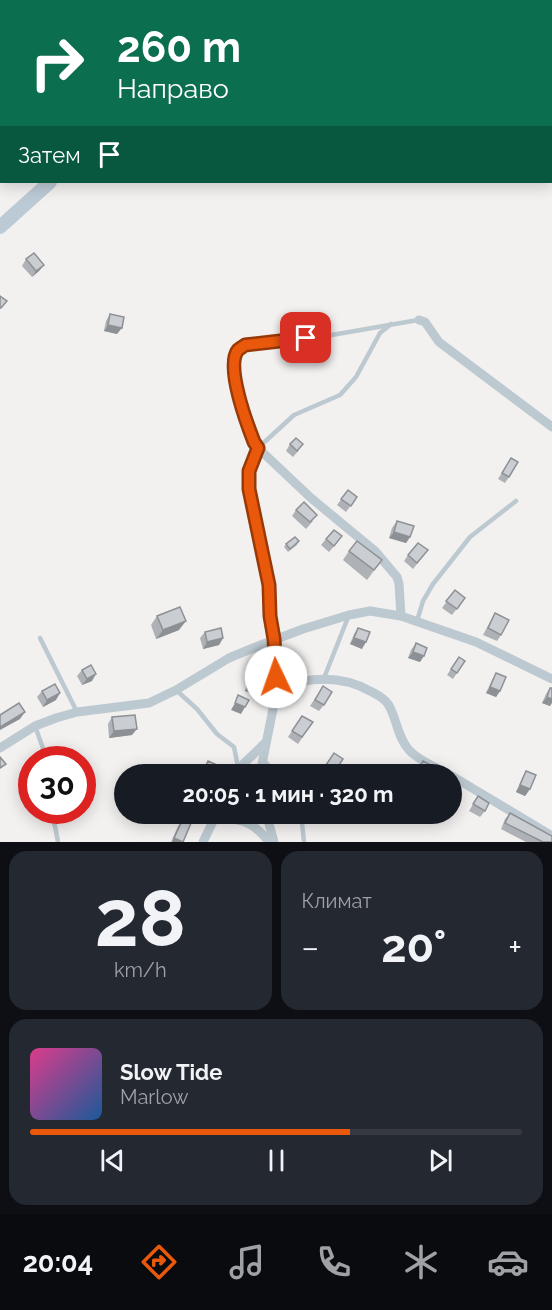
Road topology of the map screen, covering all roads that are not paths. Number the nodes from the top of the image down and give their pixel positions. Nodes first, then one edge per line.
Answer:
1 (49, 183) edge
2 (0, 227) edge
3 (419, 320) joint
4 (391, 324) junction
5 (326, 336) joint
6 (552, 427) edge
7 (258, 448) junction
8 (516, 501) dead end
9 (349, 615) junction
10 (401, 616) junction
11 (417, 621) junction
12 (40, 638) dead end
13 (274, 639) junction
14 (324, 678) junction
15 (552, 679) edge
16 (277, 689) junction
17 (176, 690) junction
18 (77, 712) junction
19 (35, 726) junction
20 (267, 741) junction
21 (42, 746) edge
22 (0, 748) edge
23 (262, 758) junction
24 (235, 764) edge
25 (242, 764) edge
26 (261, 764) edge
27 (267, 764) edge
28 (431, 764) edge
29 (462, 782) edge
30 (54, 824) edge
31 (212, 824) edge
32 (250, 824) edge
33 (269, 824) edge
34 (302, 824) edge
35 (552, 836) edge
36 (58, 842) edge
37 (203, 842) edge
38 (269, 842) edge
39 (274, 842) edge
40 (304, 842) edge

1 - 2 main road
3 - 4 lane
3 - 6 street
4 - 5 lane
4 - 7 lane
5 - 7 street
7 - 10 street
7 - 13 lane
8 - 11 lane
9 - 10 street
9 - 13 street
9 - 14 lane
10 - 11 street
11 - 15 street
12 - 18 lane
13 - 16 street
13 - 17 street
14 - 16 street
14 - 28 street
16 - 20 street
17 - 18 street
17 - 24 lane
18 - 19 street
19 - 21 lane
19 - 22 street
20 - 23 street
20 - 25 street
23 - 26 street
23 - 27 lane
29 - 35 street
30 - 36 lane
31 - 37 street
32 - 38 street
33 - 39 street
34 - 40 lane

